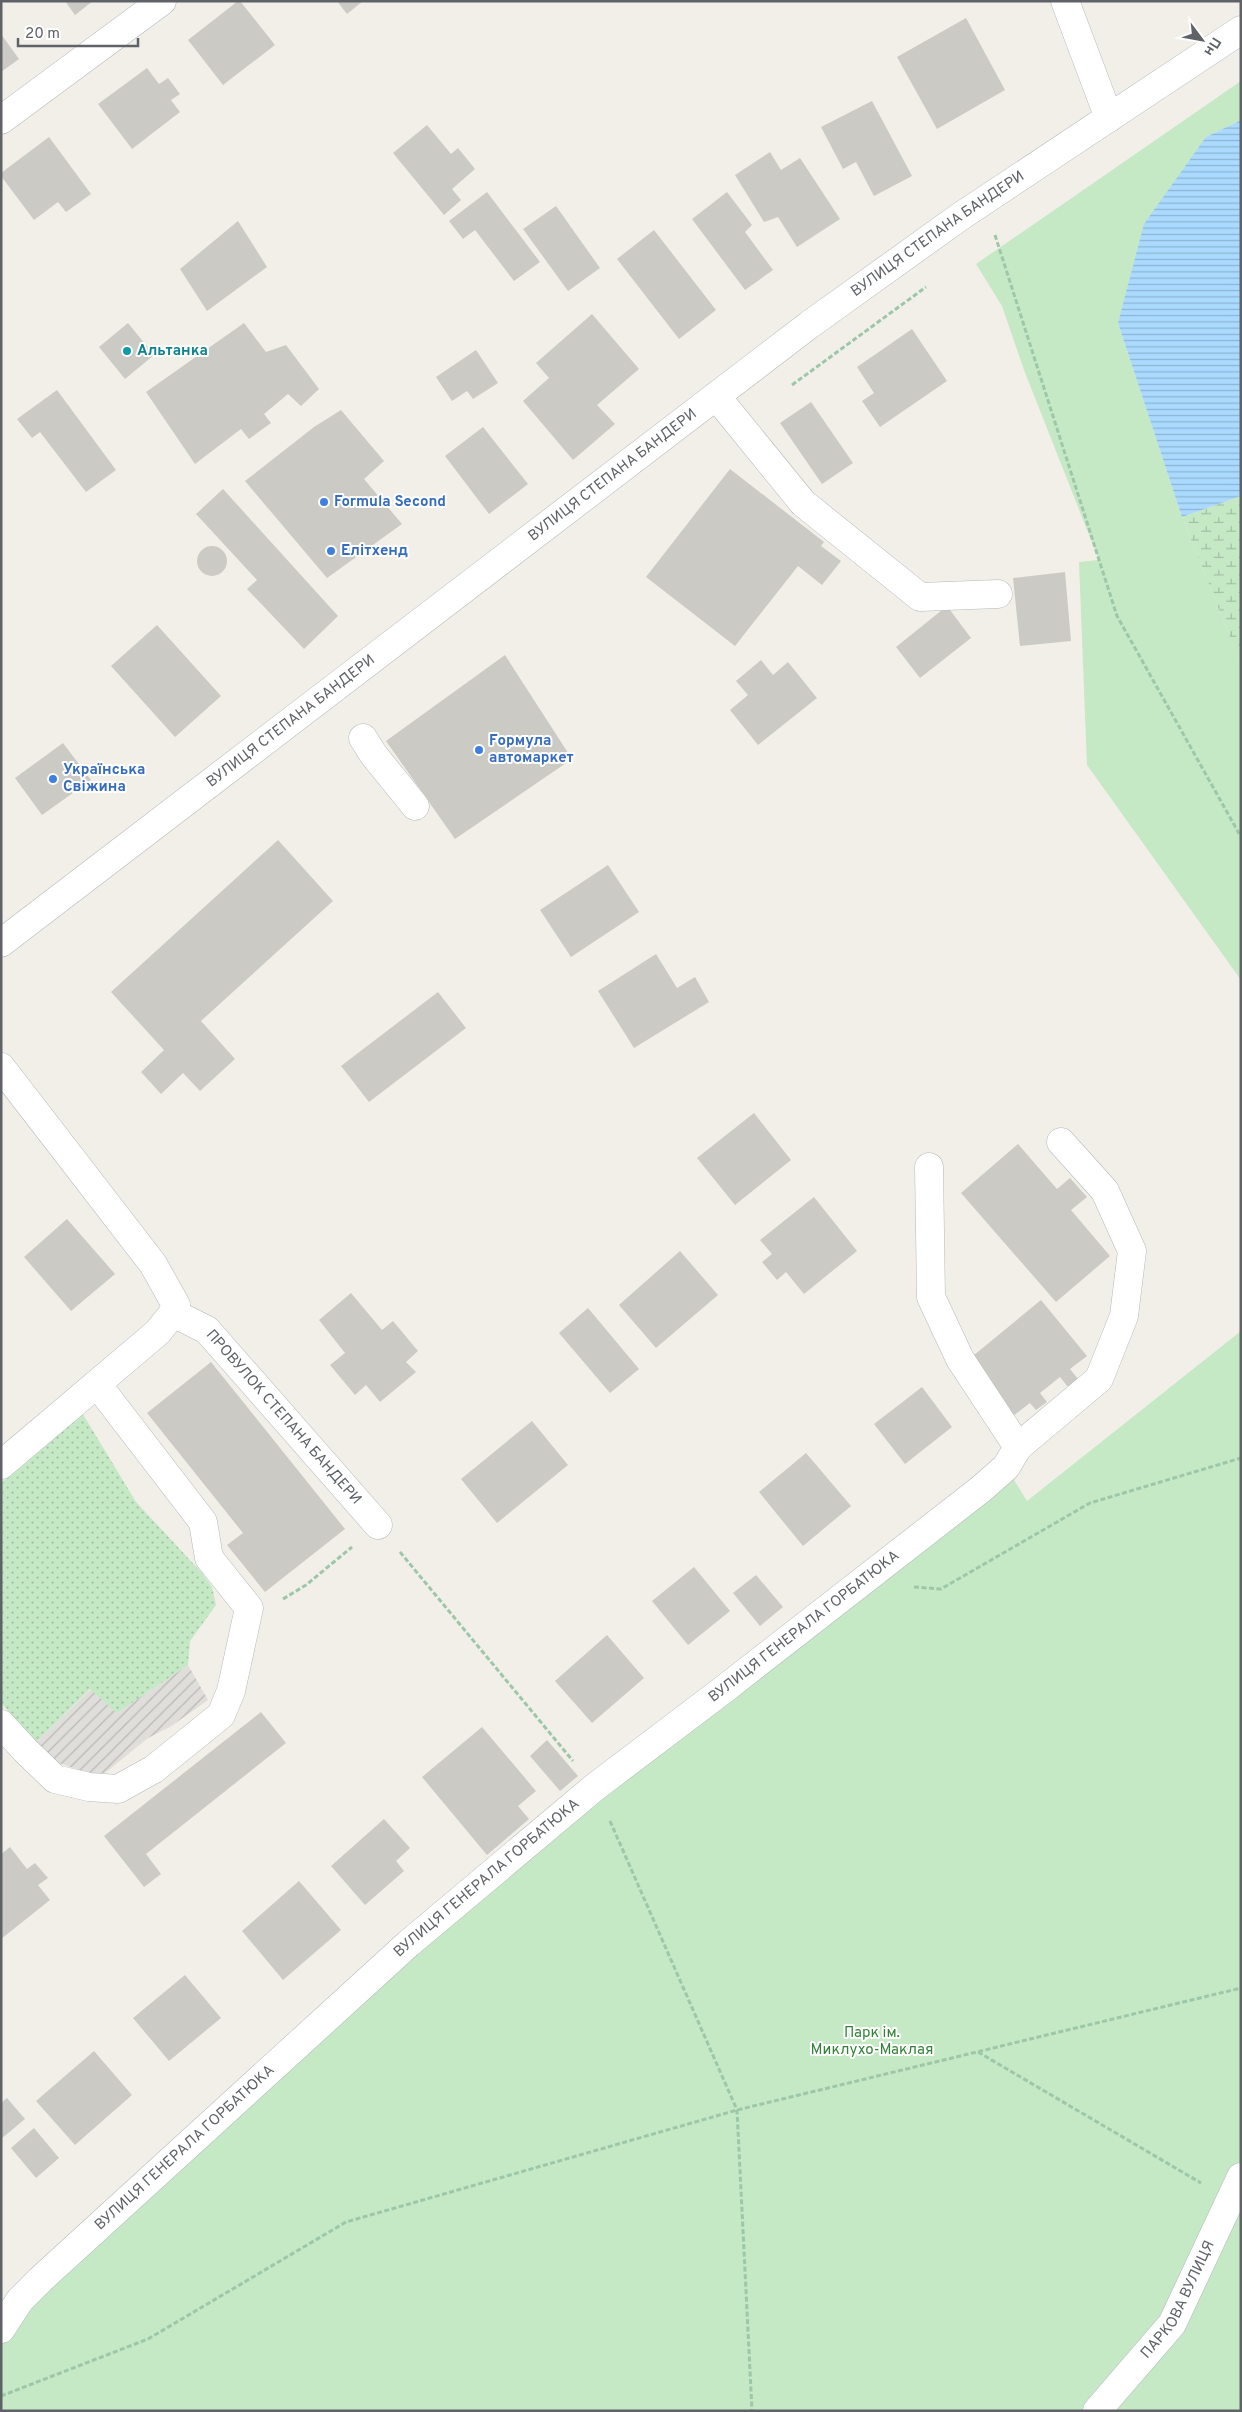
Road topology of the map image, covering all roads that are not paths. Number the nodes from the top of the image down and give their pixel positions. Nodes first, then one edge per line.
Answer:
1 (162, 1) edge
2 (1065, 1) edge
3 (1241, 30) edge
4 (1109, 118) junction
5 (1, 120) edge
6 (716, 396) junction
7 (998, 594) dead end
8 (363, 738) dead end
9 (415, 806) dead end
10 (1, 943) edge
11 (1, 1067) edge
12 (1061, 1142) dead end
13 (929, 1167) dead end
14 (173, 1313) junction
15 (97, 1384) junction
16 (1012, 1457) junction
17 (1, 1465) edge
18 (378, 1525) road end
19 (1, 1724) edge
20 (1235, 2188) edge
21 (1, 2329) edge
22 (1097, 2411) edge

1 - 5 street
2 - 4 street
3 - 4 street, ВУЛИЦЯ СТЕПАНА БАНДЕРИ
4 - 6 street, ВУЛИЦЯ СТЕПАНА БАНДЕРИ
6 - 7 street
6 - 10 street, ВУЛИЦЯ СТЕПАНА БАНДЕРИ
8 - 9 street
11 - 14 street
12 - 16 street, ВУЛИЦЯ ГЕНЕРАЛА ГОРБАТЮКА
13 - 16 street
14 - 15 street
14 - 18 street, ПРОВУЛОК СТЕПАНА БАНДЕРИ
15 - 17 street
15 - 19 street
16 - 21 street, ВУЛИЦЯ ГЕНЕРАЛА ГОРБАТЮКА
20 - 22 street, ПАРКОВА ВУЛИЦЯ

